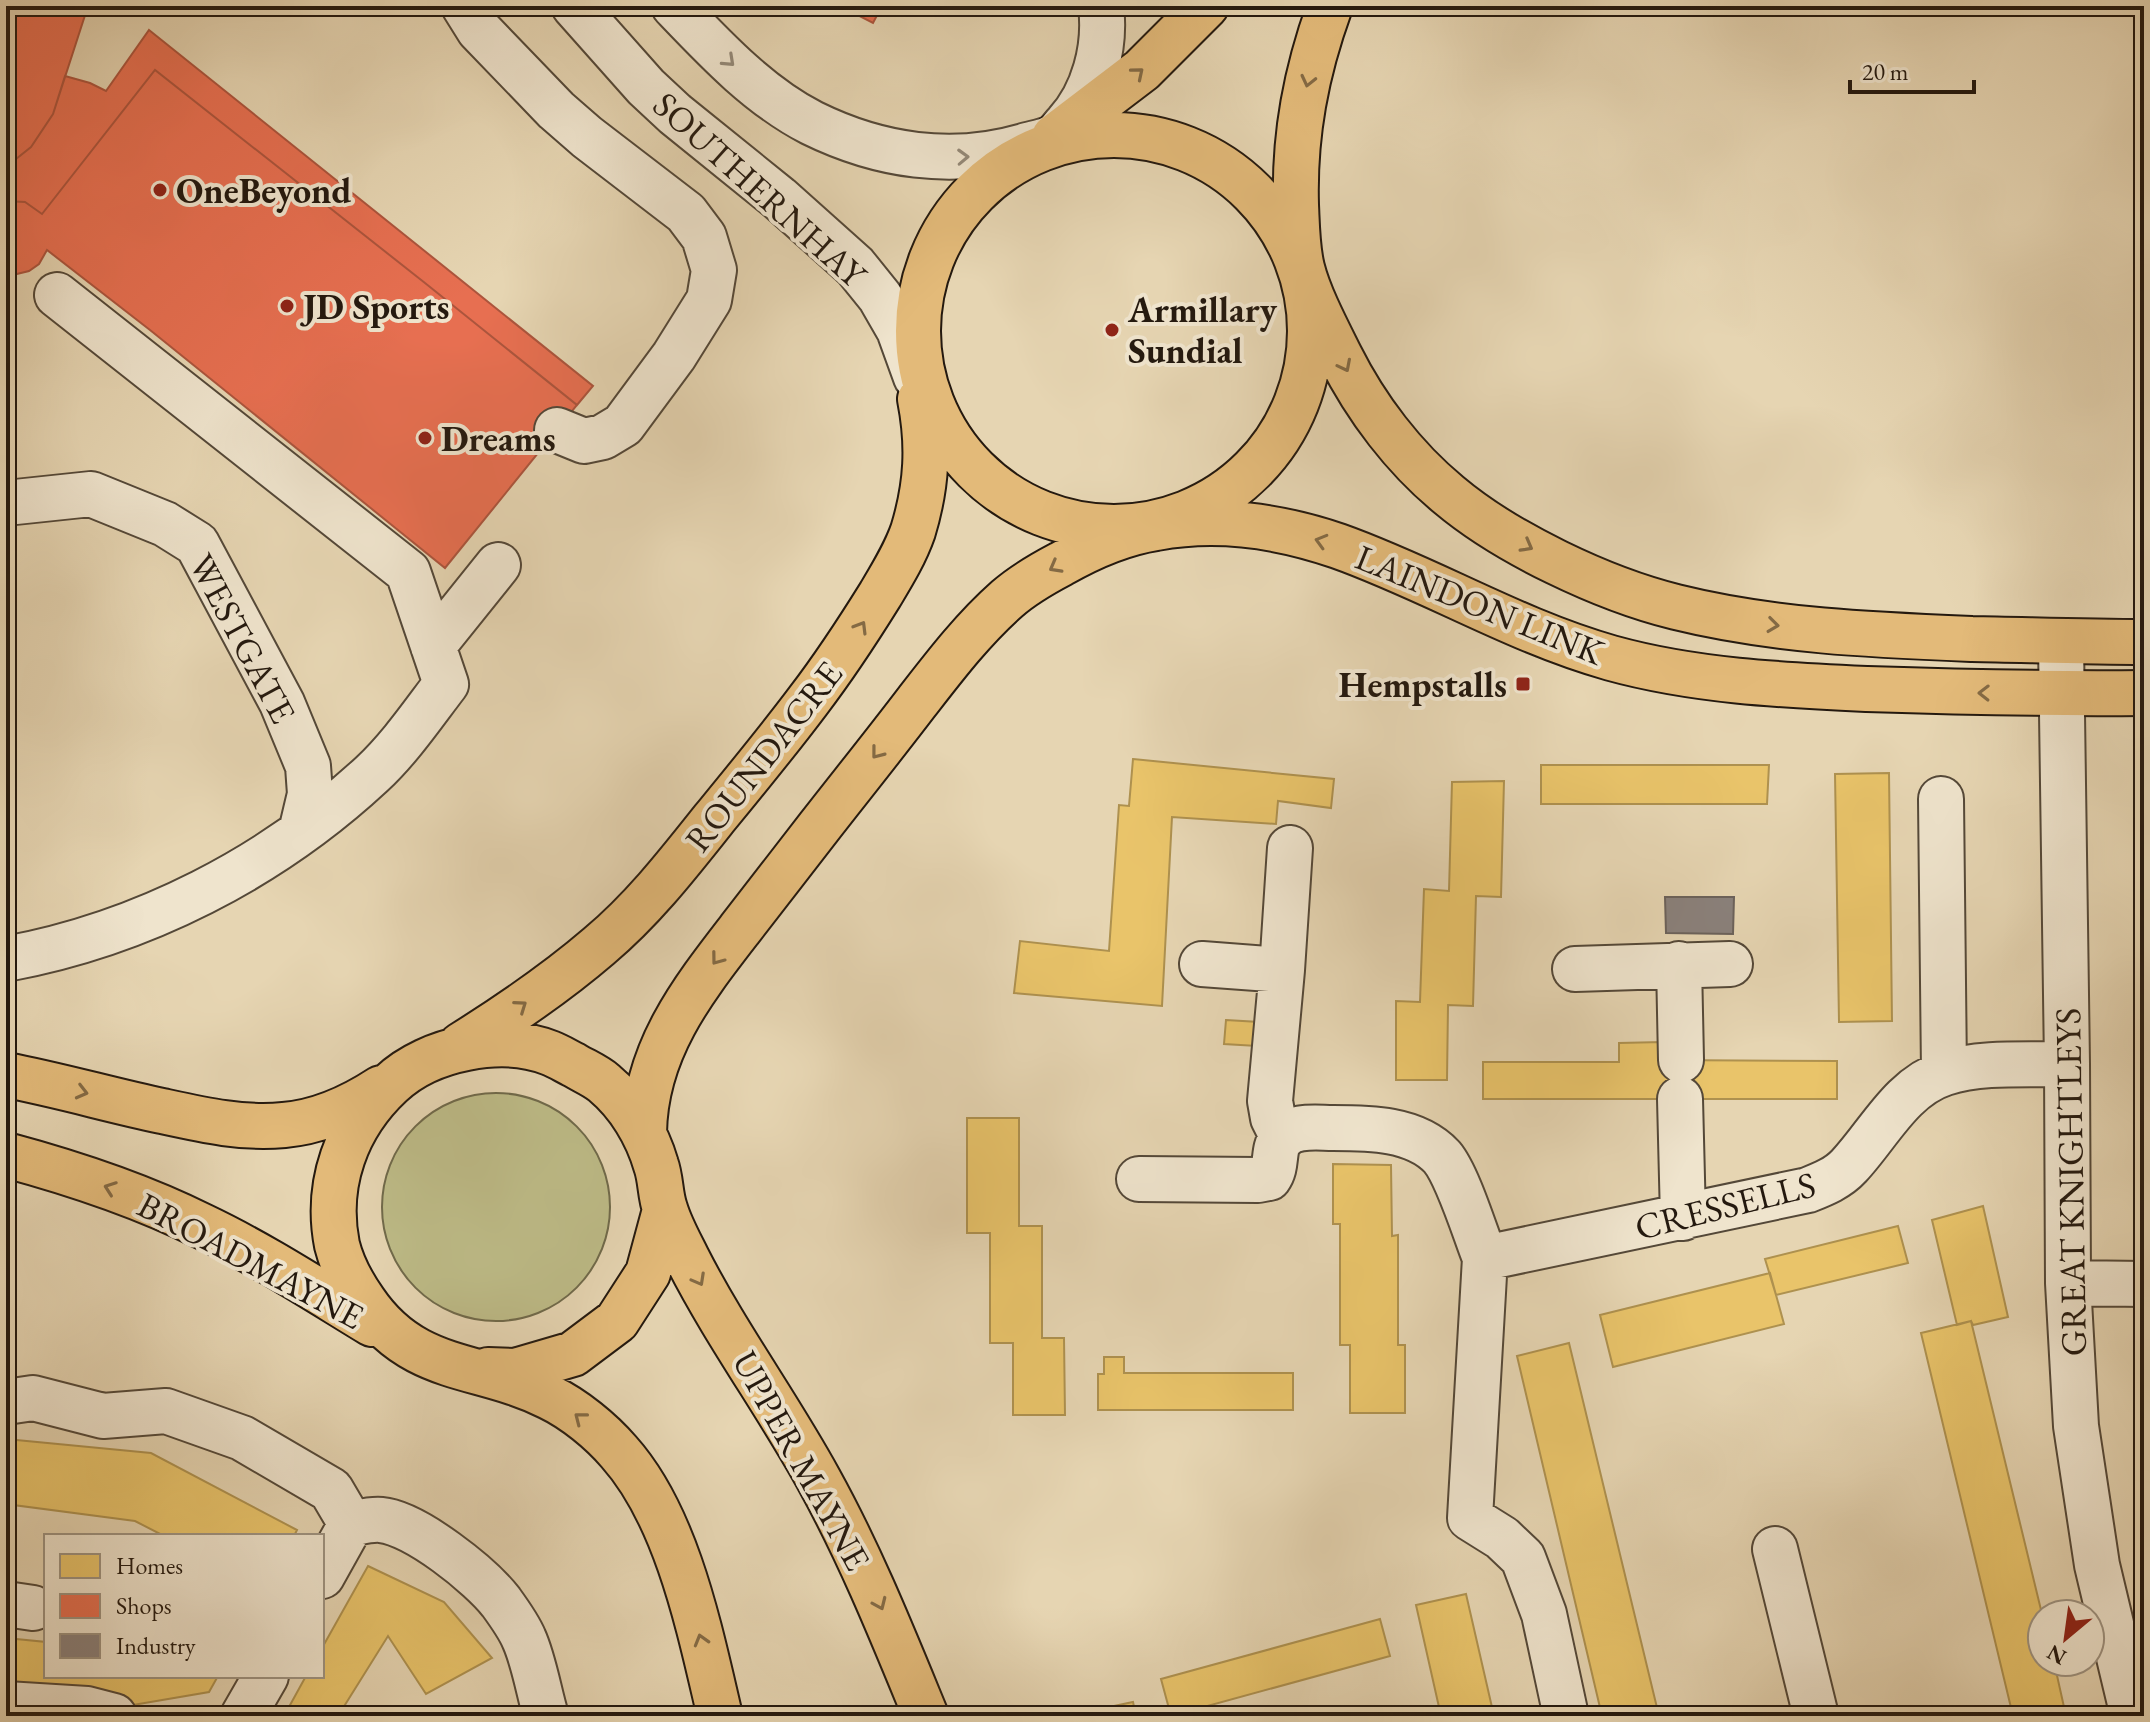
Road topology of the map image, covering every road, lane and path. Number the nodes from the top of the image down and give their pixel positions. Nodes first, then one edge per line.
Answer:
1 (464, 6) edge
2 (574, 6) edge
3 (593, 6) edge
4 (674, 6) edge
5 (1101, 6) edge
6 (1206, 6) edge
7 (1330, 6) edge
8 (646, 87) junction
9 (1054, 137) junction
10 (1302, 269) junction
11 (57, 295) dead end
12 (916, 377) junction
13 (557, 430) dead end
14 (6, 503) edge
15 (1154, 528) junction
16 (498, 565) dead end
17 (2144, 642) edge
18 (2061, 643) junction
19 (433, 646) junction
20 (2144, 693) edge
21 (2062, 694) junction
22 (1941, 799) dead end
23 (301, 832) junction
24 (1290, 848) dead end
25 (6, 959) edge
26 (1202, 964) dead end
27 (1679, 964) junction
28 (1730, 964) dead end
29 (1575, 969) dead end
30 (1282, 970) junction
31 (456, 1049) junction
32 (2067, 1064) junction
33 (1944, 1073) junction
34 (6, 1075) edge
35 (397, 1078) junction
36 (644, 1133) junction
37 (1282, 1136) junction
38 (6, 1155) edge
39 (1139, 1179) dead end
40 (665, 1210) junction
41 (1683, 1218) junction
42 (1485, 1258) junction
43 (2068, 1283) junction
44 (2144, 1284) edge
45 (401, 1341) junction
46 (467, 1369) junction
47 (6, 1402) edge
48 (351, 1524) junction
49 (1775, 1549) dead end
50 (324, 1572) edge
51 (265, 1678) edge
52 (6, 1704) edge
53 (114, 1716) edge
54 (243, 1716) edge
55 (546, 1716) edge
56 (720, 1716) edge
57 (926, 1716) edge
58 (1566, 1716) edge
59 (1816, 1716) edge
60 (2133, 1716) edge

1 - 13 street
2 - 8 street, SOUTHERNHAY
3 - 8 street, SOUTHERNHAY
4 -> 9 street, SOUTHERNHAY
5 - 9 street
9 -> 6 main road
7 -> 10 main road
8 - 12 street, SOUTHERNHAY
9 - 10 main road
9 - 12 main road
10 - 15 main road
10 -> 18 main road, LAINDON LINK
11 - 19 street
12 - 15 main road
31 -> 12 main road, ROUNDACRE
14 - 23 street, WESTGATE
21 -> 15 main road, LAINDON LINK
15 -> 36 main road
16 - 19 street
17 - 18 main road, LAINDON LINK
18 - 21 street, GREAT KNIGHTLEYS
19 - 23 street
20 - 21 main road, LAINDON LINK
21 - 32 street, GREAT KNIGHTLEYS
22 - 33 street
23 - 25 street
24 - 30 street
26 - 30 street
27 - 28 street
27 - 29 street
27 - 41 street
30 - 37 street
31 - 35 main road, UPPER MAYNE
31 - 36 main road, UPPER MAYNE
32 - 33 street, CRESSELLS
32 - 43 street, GREAT KNIGHTLEYS
33 - 41 street, CRESSELLS
34 -> 35 main road
35 - 45 main road, UPPER MAYNE
36 - 40 main road, UPPER MAYNE
37 - 39 street
37 - 42 street
45 -> 38 main road, BROADMAYNE
40 - 46 main road, UPPER MAYNE
40 -> 57 main road, UPPER MAYNE
41 - 42 street, CRESSELLS
42 - 58 street
43 - 44 street
43 - 60 street, GREAT KNIGHTLEYS
45 - 46 main road, UPPER MAYNE
56 -> 46 main road, UPPER MAYNE
47 - 48 street
48 - 50 street
48 - 55 street
49 - 59 street
51 - 54 street
52 - 53 street

